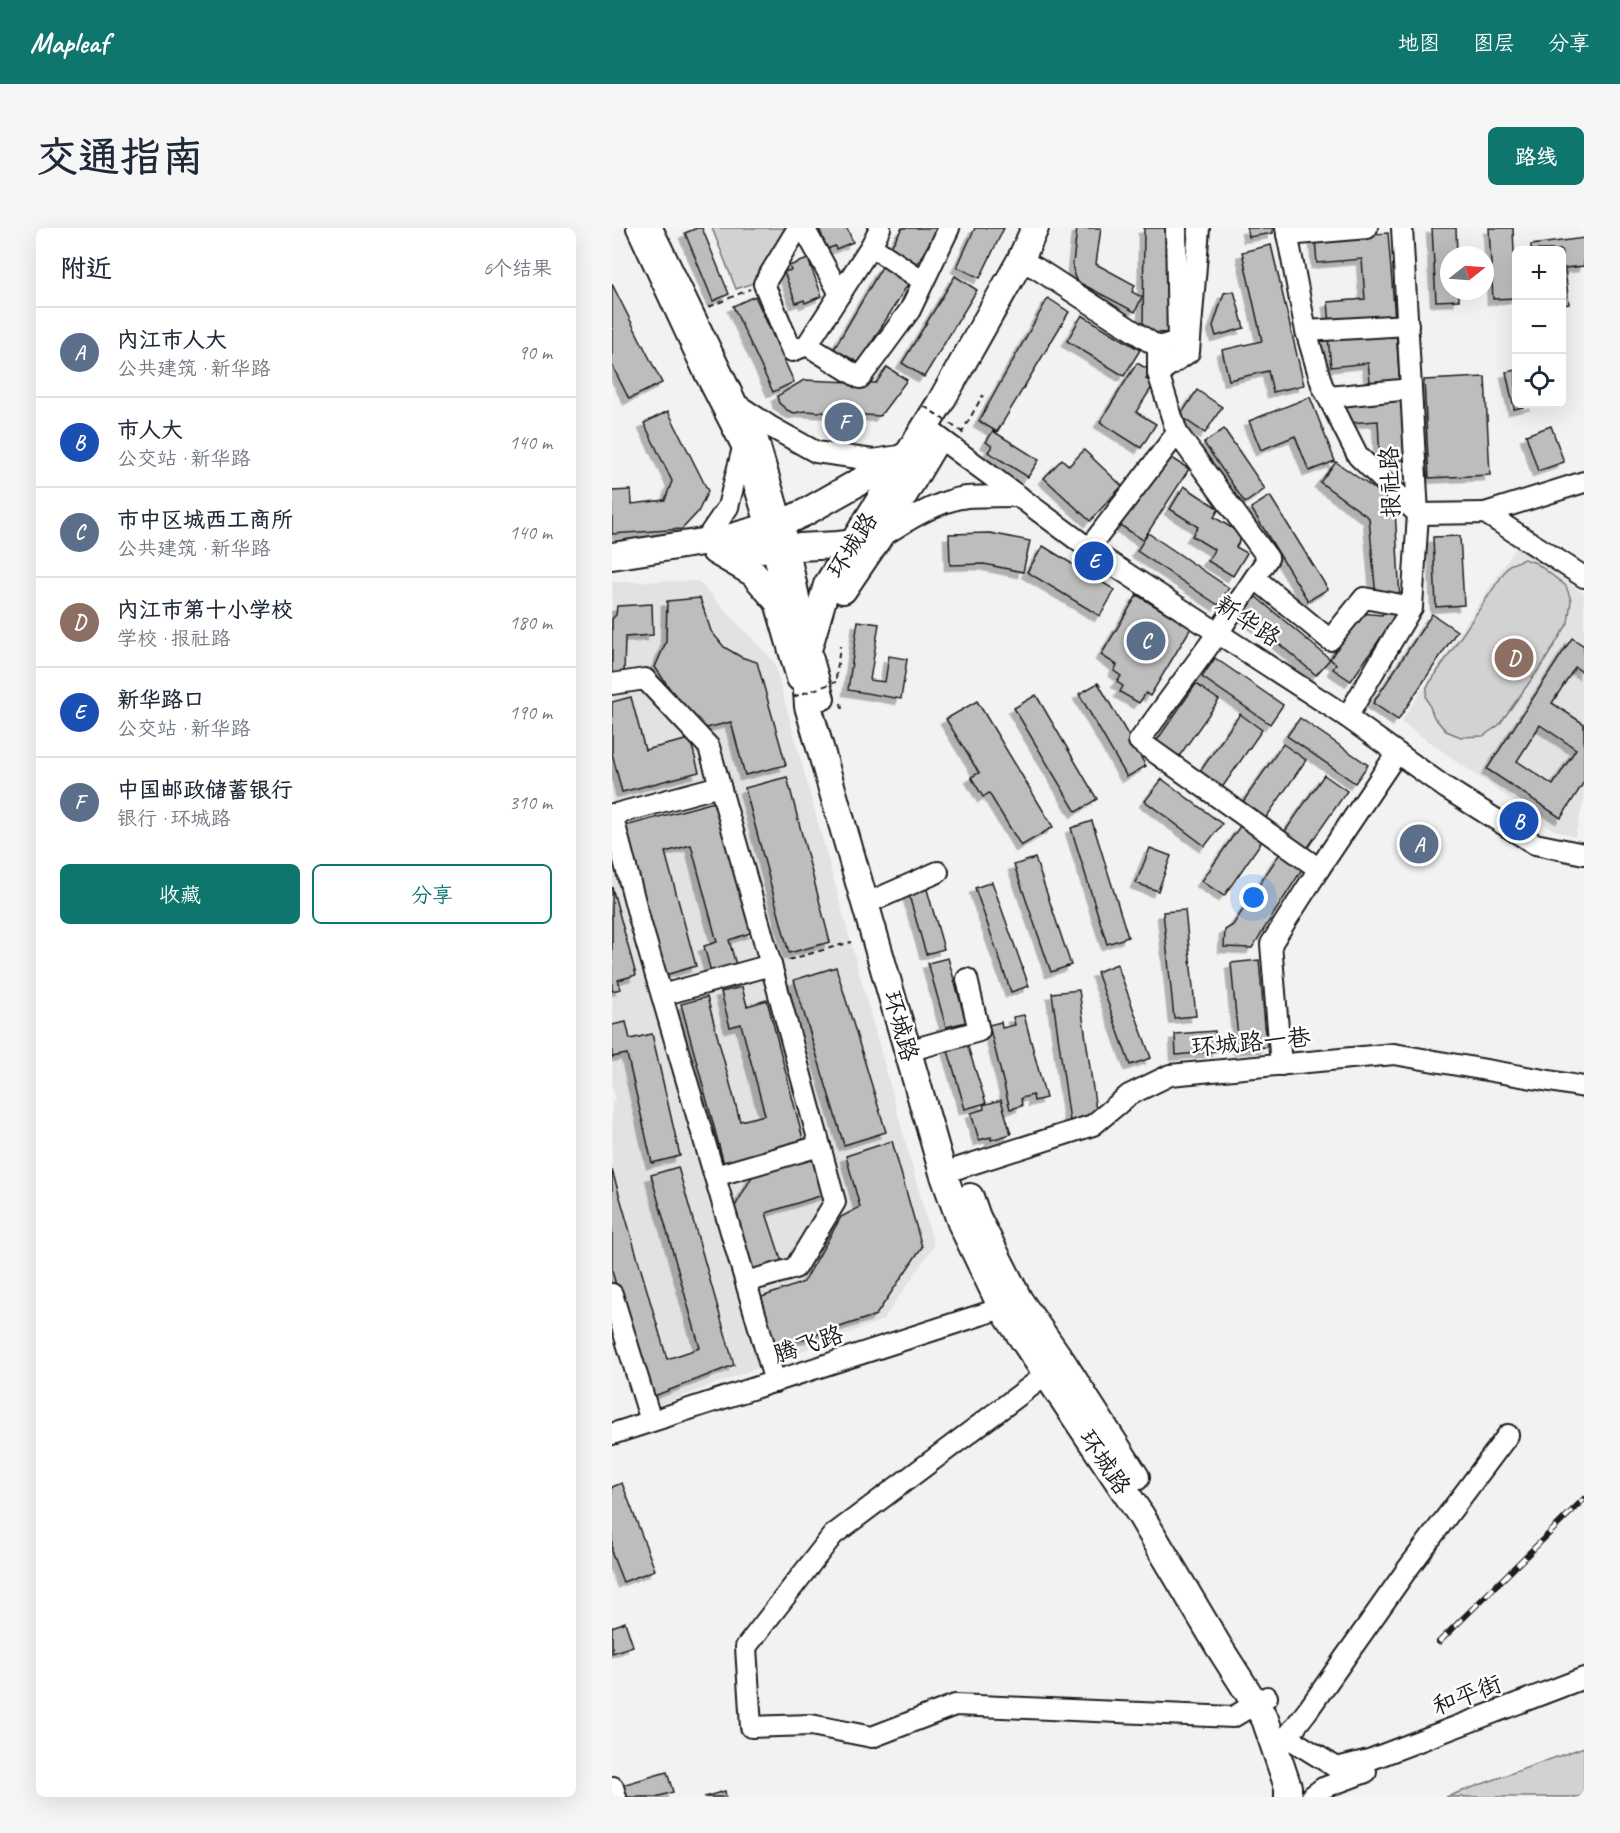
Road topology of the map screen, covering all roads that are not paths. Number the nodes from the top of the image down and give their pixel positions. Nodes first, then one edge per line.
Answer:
1 (637, 228) edge
2 (652, 228) edge
3 (798, 228) edge
4 (804, 228) edge
5 (949, 228) edge
6 (1035, 228) edge
7 (1053, 228) edge
8 (1176, 228) edge
9 (1199, 228) edge
10 (1367, 228) edge
11 (1402, 228) edge
12 (1287, 232) edge
13 (874, 235) edge
14 (1028, 265) junction
15 (923, 281) junction
16 (840, 294) junction
17 (1408, 325) junction
18 (1306, 331) junction
19 (807, 345) junction
20 (1158, 347) junction
21 (1158, 373) junction
22 (1411, 389) junction
23 (1329, 397) junction
24 (737, 404) junction
25 (929, 423) junction
26 (1178, 433) junction
27 (743, 448) junction
28 (908, 454) junction
29 (1584, 482) edge
30 (1019, 496) junction
31 (1485, 513) junction
32 (1418, 514) junction
33 (778, 536) junction
34 (865, 542) junction
35 (716, 544) junction
36 (1089, 548) junction
37 (612, 556) edge
38 (612, 567) edge
39 (1584, 577) edge
40 (1256, 579) junction
41 (1412, 608) junction
42 (1218, 633) junction
43 (809, 645) junction
44 (612, 684) edge
45 (808, 701) junction
46 (1347, 717) junction
47 (1397, 753) junction
48 (720, 786) junction
49 (612, 814) edge
50 (1584, 854) edge
51 (1319, 869) junction
52 (938, 872) dead end
53 (879, 898) junction
54 (771, 965) junction
55 (967, 979) dead end
56 (662, 996) junction
57 (922, 1047) junction
58 (1281, 1065) junction
59 (1584, 1087) edge
60 (820, 1146) junction
61 (951, 1170) junction
62 (715, 1176) junction
63 (746, 1282) junction
64 (612, 1294) edge
65 (1011, 1304) junction
66 (1054, 1369) junction
67 (775, 1382) junction
68 (651, 1421) junction
69 (612, 1434) edge
70 (1508, 1435) dead end
71 (1584, 1678) edge
72 (1584, 1689) edge
73 (1261, 1700) junction
74 (1287, 1737) junction
75 (1371, 1765) junction
76 (1322, 1794) edge
77 (1288, 1797) edge
78 (1302, 1797) edge

1 - 27 street
2 - 24 street
3 - 19 street
4 - 16 street
5 - 15 street
6 - 14 main road, 环城路
7 - 14 main road, 环城路
8 - 20 street
9 - 21 street
10 - 12 street
11 - 17 street, 报社路
12 - 18 street
13 - 15 street
13 - 16 street
14 - 20 street
14 - 25 main road, 环城路
15 - 19 street
16 - 19 street
17 - 18 street
17 - 22 street, 报社路
18 - 23 street
20 - 21 street
21 - 26 street
22 - 23 street
22 - 32 street, 报社路
23 - 32 street
24 - 28 street
24 - 33 street
25 - 28 main road, 环城路
25 - 30 street, 新华路
25 - 34 main road, 环城路
26 - 36 street
26 - 40 street
27 - 33 street
27 - 35 street
28 - 33 main road
28 - 34 main road, 环城路
29 - 31 street
30 - 34 street
30 - 36 street, 新华路
31 - 32 street
31 - 39 street
32 - 41 street, 报社路
33 - 34 main road
33 - 35 main road
33 - 43 street
33 - 45 street
34 - 43 main road, 环城路
34 - 45 main road, 环城路
35 - 37 main road
35 - 38 main road
35 - 45 main road
36 - 42 street, 新华路
40 - 41 street
40 - 42 street
41 - 46 street, 报社路
42 - 46 street, 新华路
42 - 51 street
43 - 45 main road, 环城路
44 - 48 street
45 - 53 main road, 环城路
45 - 61 main road, 环城路
46 - 47 street, 新华路
47 - 50 street, 新华路
47 - 51 street
48 - 49 street
48 - 54 street
49 - 56 street
51 - 58 street
52 - 53 street
53 - 57 main road, 环城路
54 - 56 street
54 - 60 street
55 - 57 street
56 - 62 street
57 - 61 main road, 环城路
58 - 59 street, 环城路一巷
58 - 61 street, 环城路一巷
60 - 62 street
60 - 63 street
61 - 65 main road, 环城路
62 - 63 street
63 - 67 street
64 - 68 street
65 - 66 main road, 环城路
65 - 67 street, 腾飞路
66 - 73 main road, 环城路
66 - 73 street
67 - 68 street, 腾飞路
68 - 69 street, 腾飞路
70 - 74 street
71 - 75 street, 和平街
72 - 75 street, 和平街
73 - 74 main road, 环城路
73 - 77 main road, 环城路
74 - 75 street
74 - 78 main road, 环城路
75 - 76 street

